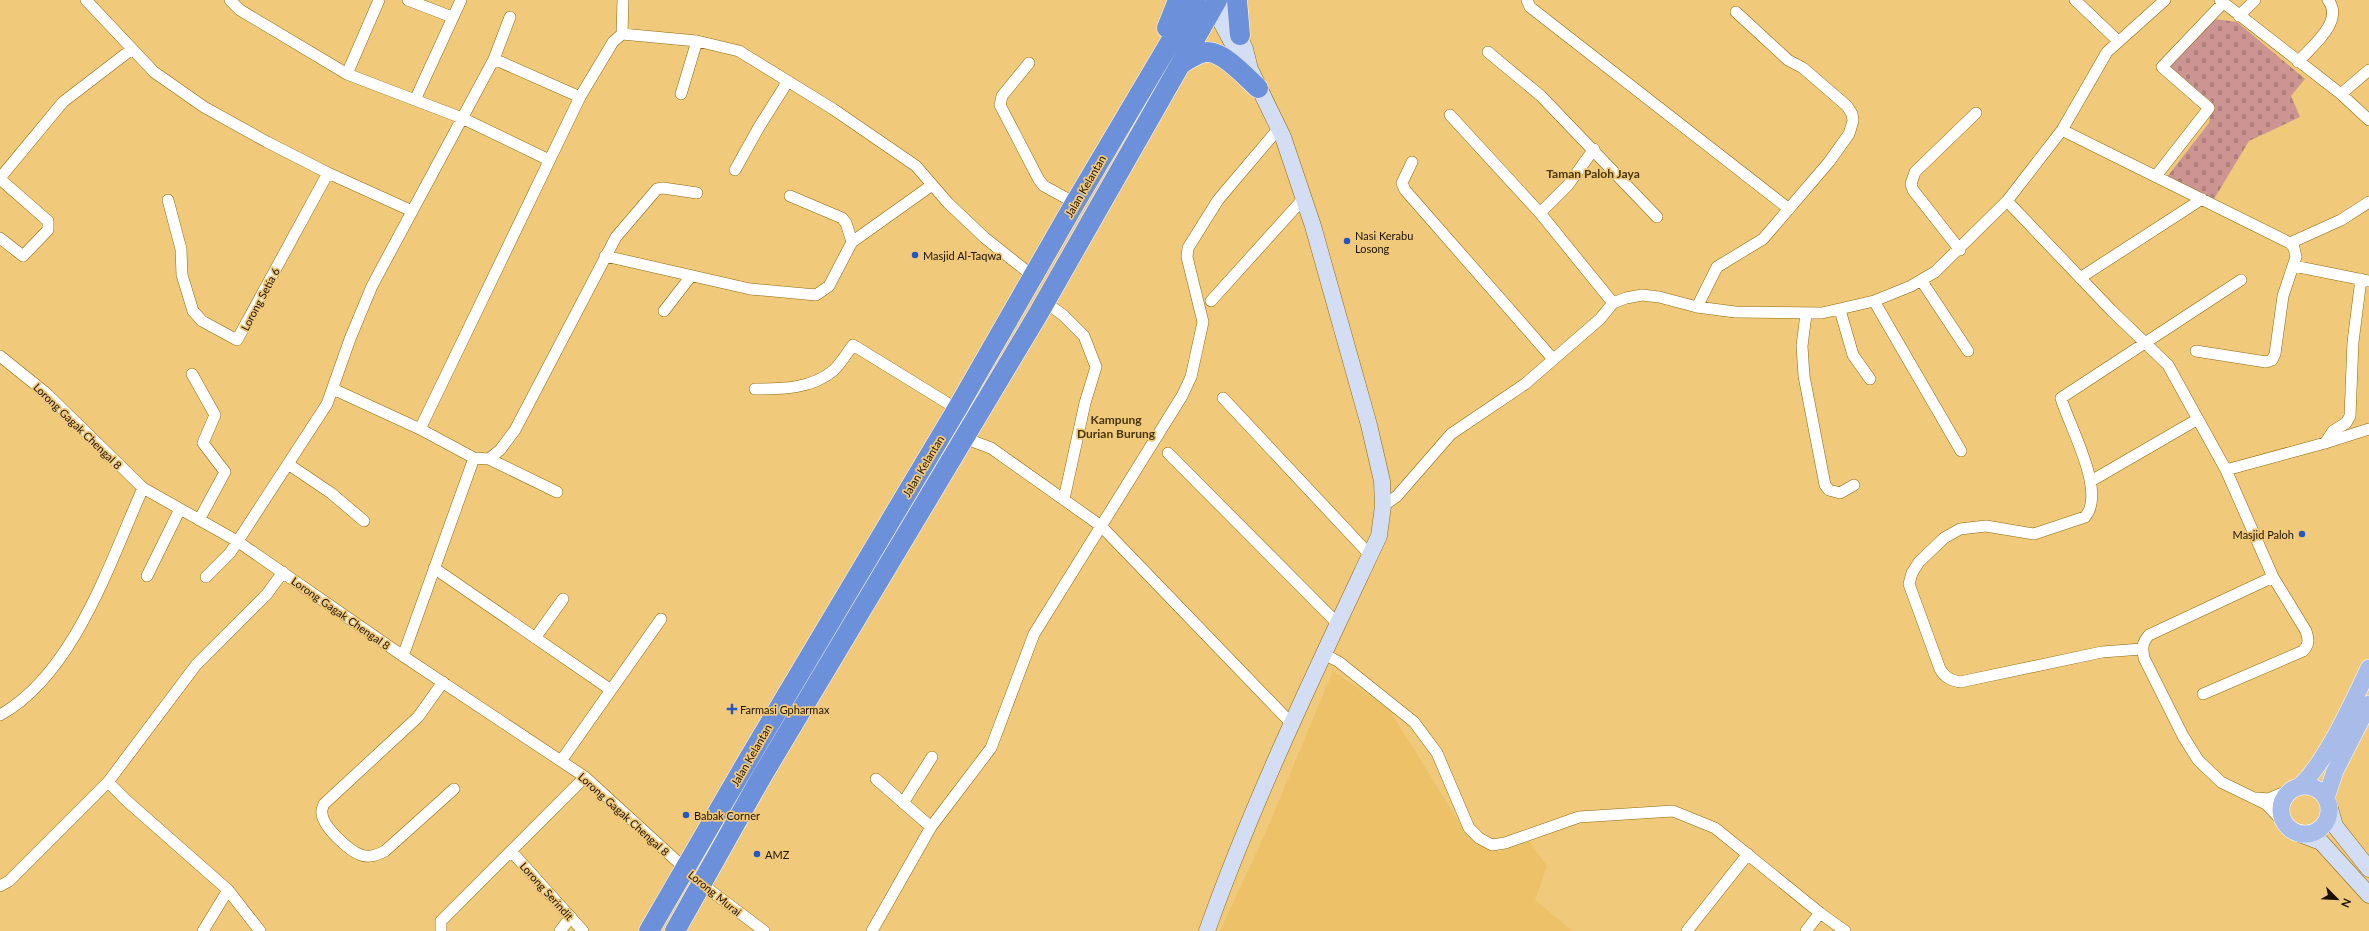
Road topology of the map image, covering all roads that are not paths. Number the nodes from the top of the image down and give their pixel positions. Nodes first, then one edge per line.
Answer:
1 (86, 0) edge
2 (230, 0) edge
3 (379, 0) edge
4 (408, 0) edge
5 (460, 0) edge
6 (622, 0) edge
7 (1178, 0) edge
8 (1237, 0) edge
9 (1527, 0) edge
10 (2075, 0) edge
11 (2164, 0) edge
12 (2255, 0) edge
13 (2328, 0) edge
14 (2222, 1) edge
15 (1212, 2) edge
16 (1736, 12) dead end
17 (2239, 16) junction
18 (452, 18) junction
19 (510, 18) dead end
20 (622, 34) junction
21 (1240, 35) junction
22 (2117, 40) junction
23 (697, 41) junction
24 (132, 50) junction
25 (1488, 52) dead end
26 (494, 59) junction
27 (1184, 62) junction
28 (2298, 62) junction
29 (1029, 63) dead end
30 (1250, 69) junction
31 (2369, 70) edge
32 (347, 74) junction
33 (788, 81) junction
34 (1258, 88) junction
35 (681, 94) dead end
36 (2341, 94) junction
37 (580, 97) junction
38 (1136, 98) junction
39 (415, 100) junction
40 (1976, 113) dead end
41 (1450, 115) dead end
42 (462, 118) junction
43 (2369, 120) edge
44 (1280, 128) junction
45 (2062, 130) junction
46 (1594, 150) junction
47 (548, 160) junction
48 (1412, 162) dead end
49 (735, 170) dead end
50 (328, 173) junction
51 (1, 175) edge
52 (2156, 176) junction
53 (932, 185) junction
54 (697, 193) dead end
55 (790, 196) dead end
56 (1304, 198) junction
57 (2202, 199) junction
58 (168, 200) dead end
59 (2007, 201) junction
60 (2369, 202) edge
61 (1075, 203) junction
62 (1789, 209) junction
63 (412, 211) junction
64 (1540, 213) junction
65 (1657, 217) dead end
66 (0, 238) edge
67 (852, 242) junction
68 (2290, 243) junction
69 (1960, 250) junction
70 (605, 256) junction
71 (2294, 266) junction
72 (691, 276) junction
73 (1034, 277) junction
74 (2080, 278) junction
75 (1921, 280) junction
76 (2241, 280) dead end
77 (2365, 280) edge
78 (1874, 301) junction
79 (1212, 302) dead end
80 (1613, 303) junction
81 (1697, 307) junction
82 (1041, 309) junction
83 (1840, 310) junction
84 (664, 311) dead end
85 (1806, 314) junction
86 (1000, 335) junction
87 (2146, 343) junction
88 (1968, 351) dead end
89 (2196, 351) dead end
90 (0, 356) edge
91 (1553, 359) junction
92 (192, 374) dead end
93 (1870, 379) dead end
94 (333, 389) junction
95 (755, 389) dead end
96 (1222, 398) dead end
97 (957, 408) junction
98 (2198, 419) junction
99 (420, 429) junction
100 (2369, 429) edge
101 (964, 438) junction
102 (2325, 443) junction
103 (1961, 451) dead end
104 (1168, 454) dead end
105 (474, 458) junction
106 (489, 460) junction
107 (288, 464) junction
108 (2226, 470) junction
109 (2091, 481) junction
110 (1854, 485) dead end
111 (143, 488) junction
112 (557, 492) dead end
113 (1064, 499) junction
114 (1383, 506) junction
115 (180, 509) junction
116 (199, 520) junction
117 (364, 521) dead end
118 (1101, 526) junction
119 (237, 541) junction
120 (1370, 555) junction
121 (434, 568) junction
122 (283, 572) junction
123 (147, 576) dead end
124 (206, 577) dead end
125 (2272, 577) junction
126 (563, 599) dead end
127 (661, 619) dead end
128 (1338, 624) junction
129 (535, 638) junction
130 (2142, 649) junction
131 (1324, 654) junction
132 (403, 656) junction
133 (2369, 668) edge
134 (443, 682) junction
135 (611, 690) junction
136 (2204, 694) dead end
137 (2369, 704) edge
138 (1, 712) edge
139 (1291, 723) junction
140 (932, 757) dead end
141 (561, 761) junction
142 (585, 777) junction
143 (876, 779) dead end
144 (108, 782) junction
145 (2296, 788) junction
146 (454, 789) dead end
147 (2254, 798) junction
148 (2328, 801) junction
149 (903, 803) junction
150 (931, 827) junction
151 (2293, 829) junction
152 (511, 851) junction
153 (1748, 854) junction
154 (685, 868) junction
155 (2369, 869) edge
156 (703, 885) junction
157 (0, 886) edge
158 (228, 890) junction
159 (2369, 895) edge
160 (1820, 913) junction
161 (571, 917) junction
162 (204, 931) edge
163 (260, 931) edge
164 (441, 931) edge
165 (560, 931) edge
166 (584, 931) edge
167 (649, 931) edge
168 (675, 931) edge
169 (764, 931) edge
170 (872, 931) edge
171 (1207, 931) edge
172 (1687, 931) edge
173 (1806, 931) edge
174 (1845, 931) edge

1 - 24 street
2 - 32 street
3 - 32 street
4 - 18 street
5 - 18 street
6 - 20 street
7 - 38 highway
8 - 21 highway
9 - 62 street
10 - 22 street
11 - 22 street
12 - 17 street
13 - 28 street
14 - 17 street
14 - 52 street
15 - 21 street
15 - 27 highway, Jalan Kelantan
15 - 30 street
15 - 38 highway, Jalan Kelantan
16 - 62 street
17 - 28 street
18 - 39 street
19 - 26 street
20 - 23 street
20 - 37 street
21 - 30 street
22 - 45 street
23 - 33 street
23 - 35 street
24 - 50 street
24 - 51 street
25 - 46 street
26 - 37 street
26 - 42 street
27 - 34 highway
27 - 82 highway, Jalan Kelantan
28 - 36 street
29 - 61 street
30 - 34 street
31 - 36 street
32 - 39 street
33 - 49 street
33 - 53 street
34 - 44 street
36 - 43 street
37 - 47 street
38 - 61 highway, Jalan Kelantan
39 - 42 street
40 - 69 street
41 - 64 street
42 - 47 street
42 - 63 street
44 - 56 street
44 - 118 street
45 - 52 street
45 - 59 street
46 - 64 street
46 - 65 street
47 - 99 street
48 - 91 street
50 - 58 street, Lorong Setia 6
50 - 63 street
51 - 66 street
52 - 57 street
53 - 67 street
53 - 73 street
54 - 70 street
55 - 67 street
56 - 79 street
56 - 114 street
57 - 68 street
57 - 74 street
59 - 69 street
59 - 74 street
60 - 68 street
61 - 73 highway, Jalan Kelantan
62 - 81 street
63 - 94 street
64 - 80 street
67 - 72 street
68 - 71 street
69 - 75 street
70 - 72 street
70 - 106 street
71 - 77 street
71 - 89 street
72 - 84 street
73 - 86 highway, Jalan Kelantan
74 - 87 street
75 - 78 street
75 - 88 street
76 - 87 street
77 - 102 street
78 - 83 street
78 - 103 street
80 - 81 street
80 - 91 street
81 - 85 street
82 - 86 highway
82 - 101 highway, Jalan Kelantan
82 - 113 street
83 - 85 street
83 - 93 street
85 - 110 street
86 - 97 highway, Jalan Kelantan
87 - 98 street
87 - 109 street
90 - 111 street, Lorong Gagak Chengal 8
91 - 114 street
92 - 116 street
94 - 99 street
94 - 107 street
95 - 97 street
96 - 120 street
97 - 154 highway, Jalan Kelantan
98 - 108 street
98 - 109 street
99 - 105 street
100 - 102 street
101 - 113 street
101 - 156 highway, Jalan Kelantan
102 - 108 street
104 - 128 street
105 - 106 street
105 - 121 street
106 - 112 street
107 - 117 street
107 - 119 street
108 - 125 street
109 - 130 street
111 - 115 street, Lorong Gagak Chengal 8
111 - 138 street
113 - 118 street
114 - 120 street
115 - 116 street, Lorong Gagak Chengal 8
115 - 123 street
116 - 119 street, Lorong Gagak Chengal 8
118 - 139 street
118 - 150 street
119 - 122 street, Lorong Gagak Chengal 8
119 - 124 street
120 - 128 street
121 - 129 street
121 - 132 street
122 - 132 street, Lorong Gagak Chengal 8
122 - 144 street
125 - 130 street
125 - 136 street
126 - 129 street
127 - 135 street
128 - 131 street
129 - 135 street
130 - 147 street
131 - 139 street
131 - 153 street
132 - 134 street, Lorong Gagak Chengal 8
133 - 145 main road
134 - 141 street, Lorong Gagak Chengal 8
134 - 146 street
135 - 141 street
137 - 148 main road
139 - 171 street
140 - 149 street
141 - 142 street, Lorong Gagak Chengal 8
142 - 152 street
142 - 154 street, Lorong Gagak Chengal 8
143 - 149 street
144 - 157 street
144 - 158 street
145 - 147 street
145 - 148 main road
145 - 151 main road
147 - 151 street
148 - 151 main road
148 - 155 street
149 - 150 street
150 - 170 street
151 - 159 street
152 - 161 street, Lorong Serindit
152 - 164 street
153 - 160 street
153 - 172 street
154 - 156 street, Lorong Murai
154 - 167 highway, Jalan Kelantan
156 - 168 highway, Jalan Kelantan
156 - 169 street, Lorong Murai
158 - 162 street
158 - 163 street
160 - 173 street
160 - 174 street
161 - 165 street
161 - 166 street, Lorong Serindit

